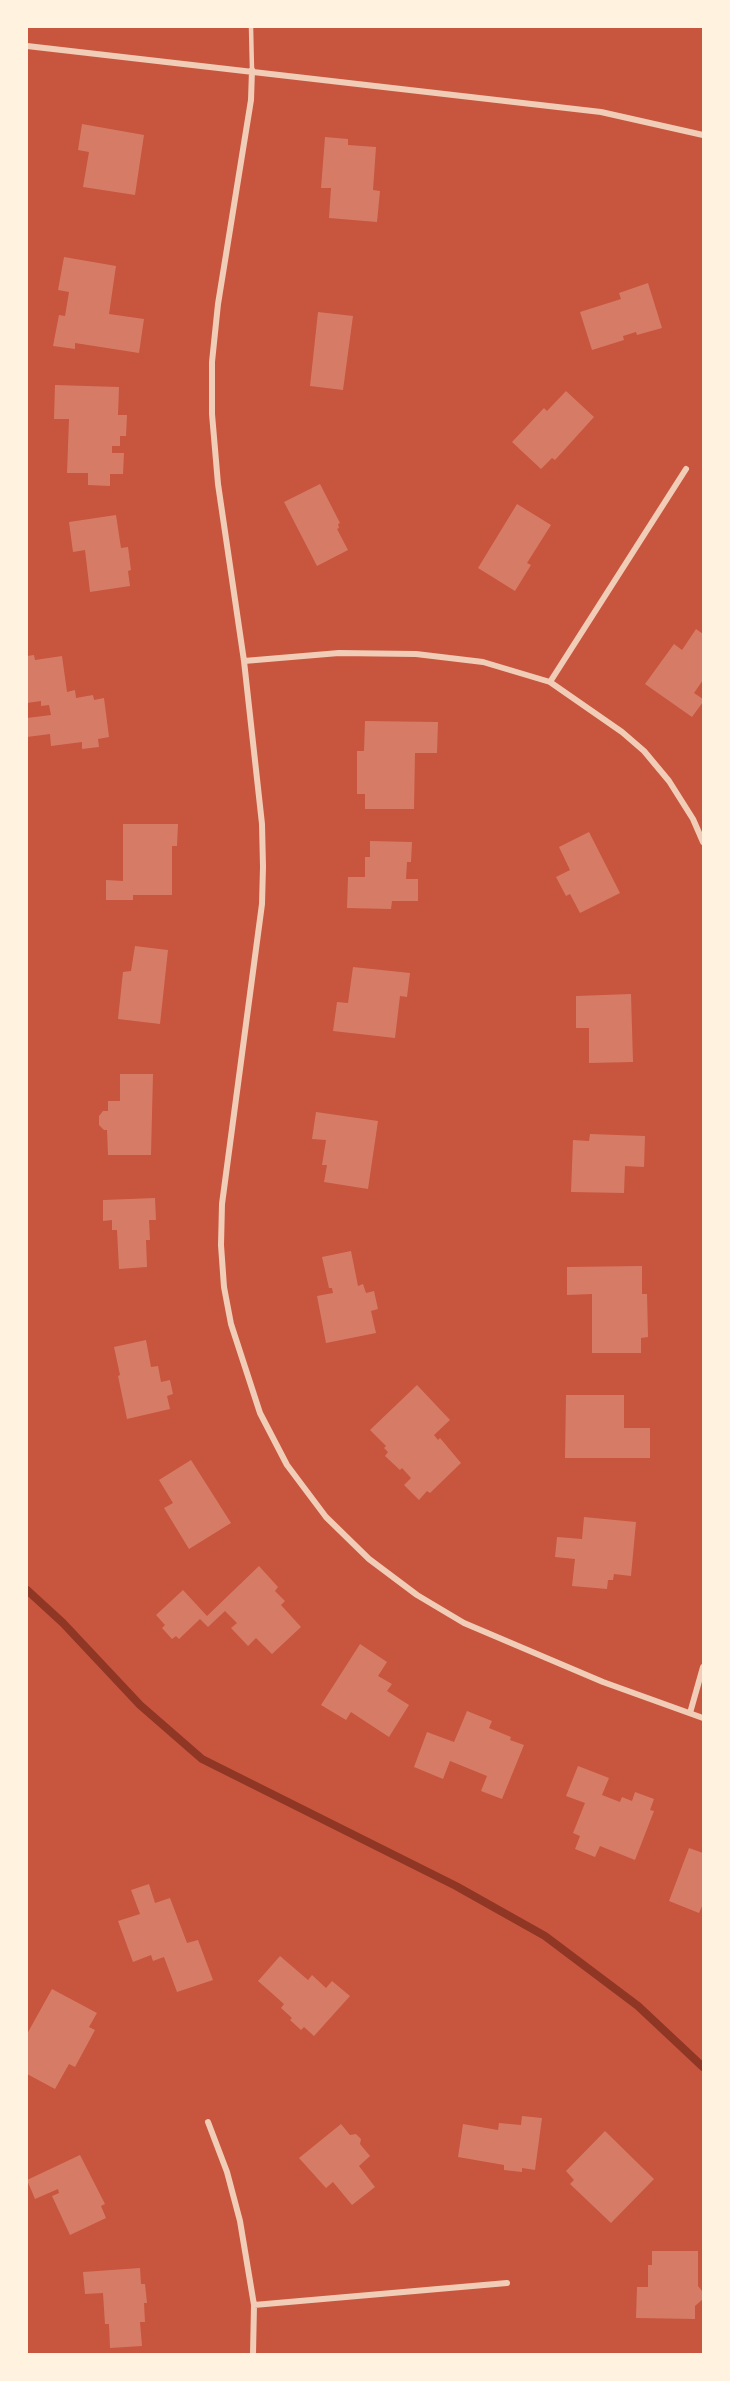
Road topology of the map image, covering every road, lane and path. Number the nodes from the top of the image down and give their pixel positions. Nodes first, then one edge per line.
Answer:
1 (252, 27) edge
2 (27, 46) edge
3 (252, 70) junction
4 (703, 135) edge
5 (686, 469) dead end
6 (244, 661) junction
7 (550, 682) junction
8 (703, 842) edge
9 (703, 1667) edge
10 (690, 1713) junction
11 (703, 1718) edge
12 (208, 2122) dead end
13 (507, 2283) dead end
14 (254, 2305) junction
15 (253, 2354) edge

1 - 3 lane
2 - 3 street
3 - 4 street
3 - 6 street
5 - 7 street
6 - 7 street
6 - 10 street
7 - 8 street
9 - 10 street
10 - 11 street
12 - 14 street
13 - 14 street
14 - 15 street

